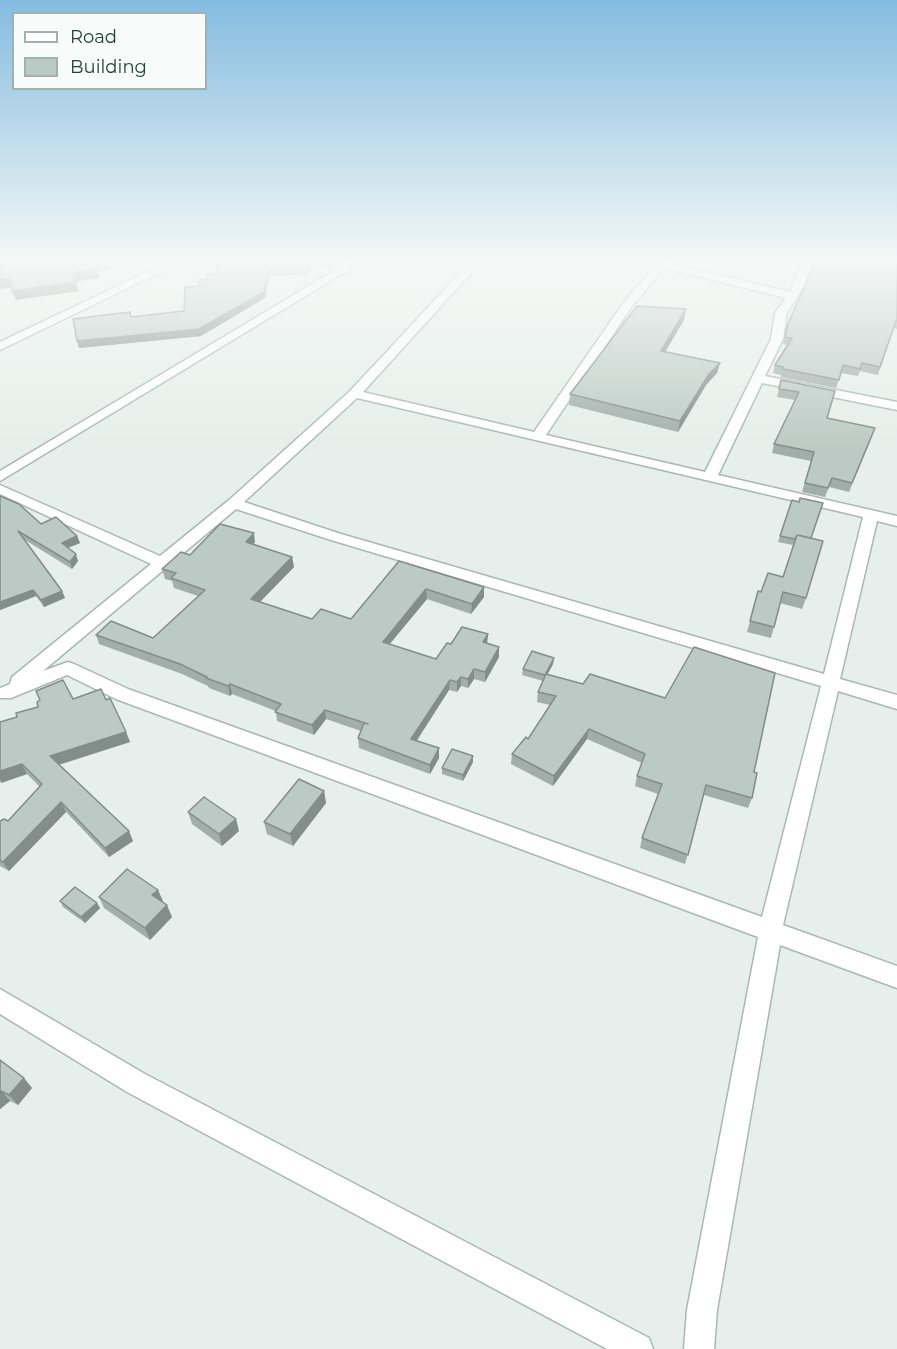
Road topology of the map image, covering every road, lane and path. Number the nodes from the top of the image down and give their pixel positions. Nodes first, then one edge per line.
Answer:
1 (49, 323) edge
2 (256, 323) edge
3 (420, 323) edge
4 (614, 323) edge
5 (779, 323) edge
6 (0, 346) edge
7 (756, 378) junction
8 (354, 394) junction
9 (897, 406) edge
10 (538, 436) junction
11 (710, 476) junction
12 (0, 477) edge
13 (0, 489) edge
14 (234, 503) junction
15 (872, 515) junction
16 (897, 521) edge
17 (162, 563) junction
18 (833, 683) junction
19 (2, 694) edge
20 (897, 702) edge
21 (771, 929) junction
22 (897, 977) edge
23 (0, 1000) edge
24 (638, 1349) edge
25 (699, 1349) edge

1 - 6 street
2 - 12 street
3 - 8 street
4 - 10 street
5 - 7 street
7 - 9 street
7 - 11 street
8 - 10 street
8 - 14 street
10 - 11 street
11 - 15 street
13 - 17 street
14 - 17 street
14 - 18 street
15 - 16 street
15 - 18 street
17 - 19 street
18 - 20 street
18 - 21 street
19 - 21 street
21 - 22 street
21 - 25 street
23 - 24 street

